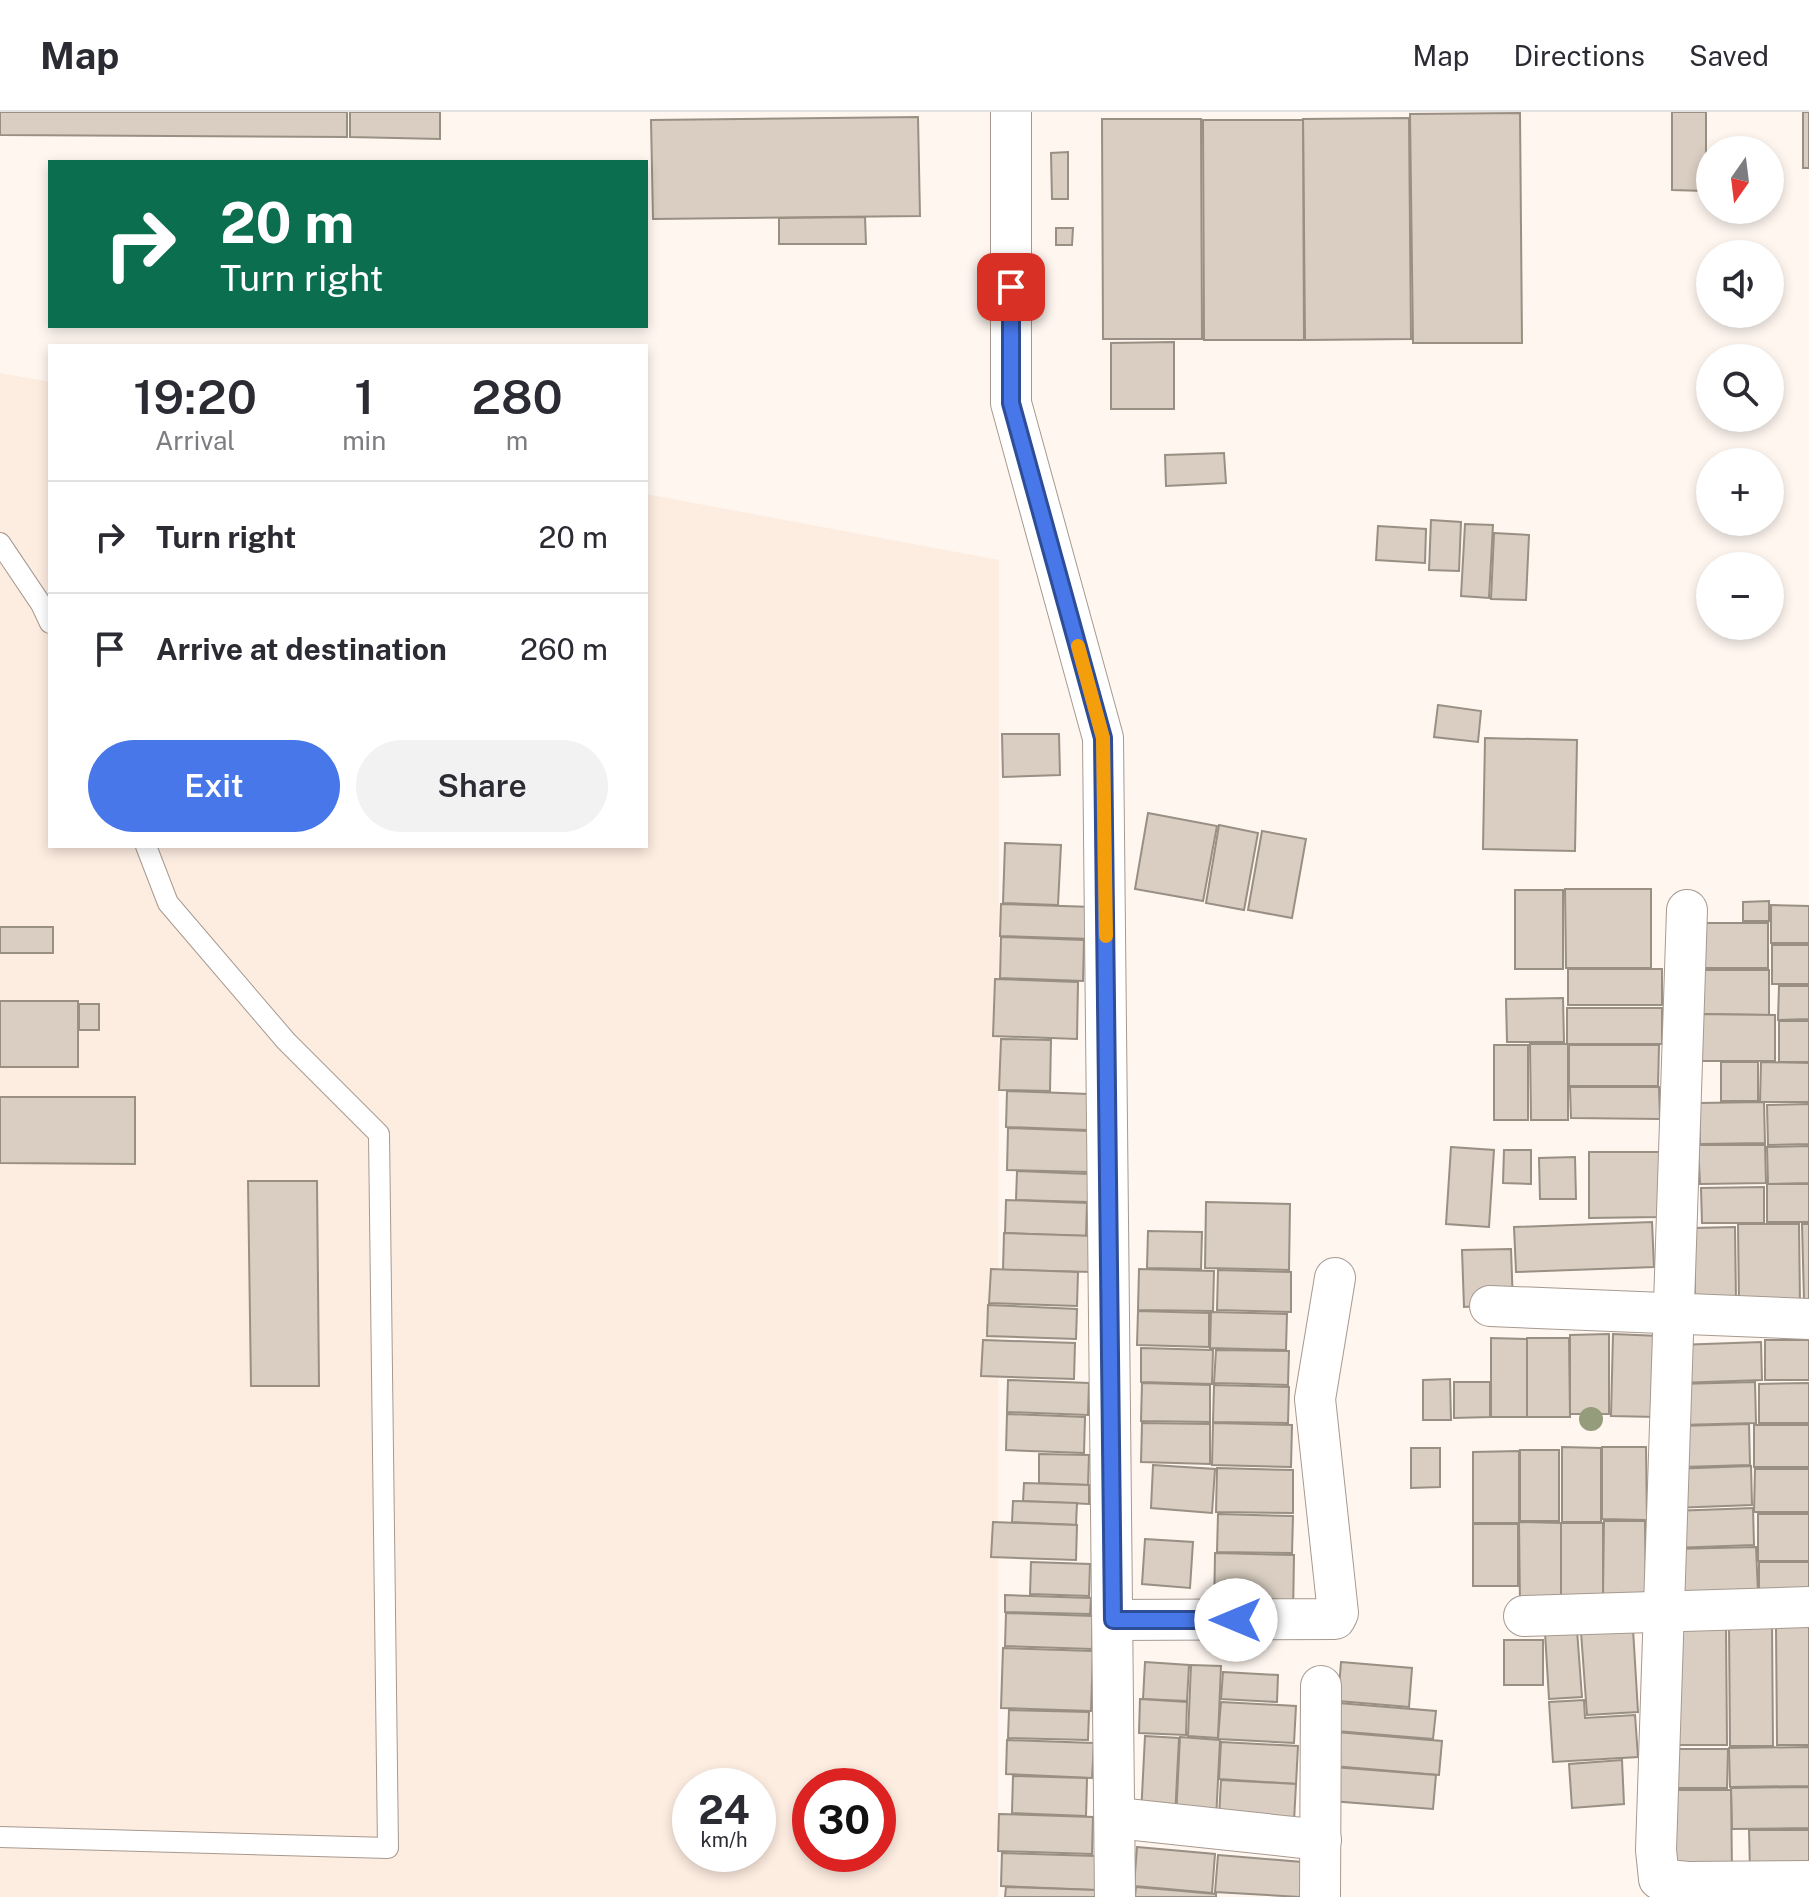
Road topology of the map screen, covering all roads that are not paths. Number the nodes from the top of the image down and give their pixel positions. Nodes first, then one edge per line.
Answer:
1 (1011, 112) edge
2 (0, 543) edge
3 (48, 619) edge
4 (147, 848) edge
5 (1687, 910) dead end
6 (1335, 1278) dead end
7 (1490, 1306) dead end
8 (1673, 1315) junction
9 (1809, 1319) edge
10 (1809, 1607) edge
11 (1662, 1612) junction
12 (1524, 1616) dead end
13 (1113, 1620) junction
14 (1321, 1686) dead end
15 (1117, 1818) junction
16 (0, 1837) edge
17 (1321, 1840) junction
18 (1809, 1881) edge
19 (1115, 1897) edge
20 (1320, 1897) edge

1 - 13 street
2 - 3 lane
4 - 16 lane
5 - 8 street
6 - 13 street
7 - 8 street
8 - 9 street
8 - 11 street
10 - 11 street
11 - 12 street
11 - 18 street
13 - 15 street
14 - 17 street
15 - 17 street
15 - 19 street
17 - 20 street

